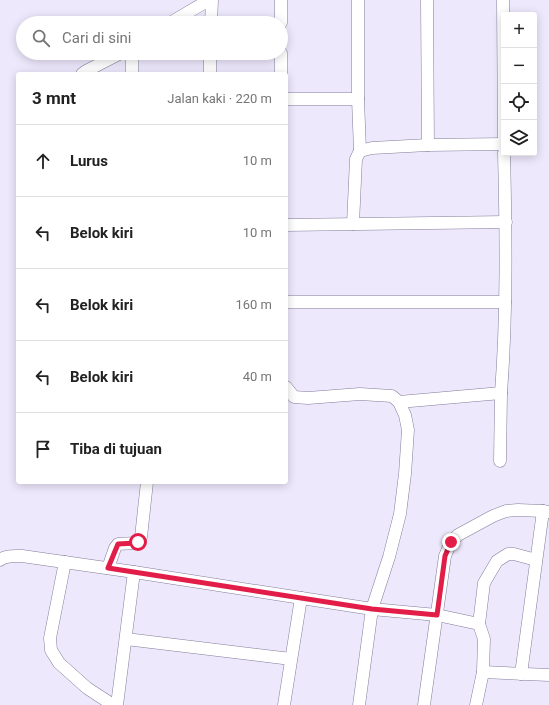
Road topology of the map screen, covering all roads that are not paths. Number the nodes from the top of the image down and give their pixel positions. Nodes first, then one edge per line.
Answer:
1 (210, 0) edge
2 (281, 0) edge
3 (358, 0) edge
4 (427, 0) edge
5 (503, 0) edge
6 (182, 16) edge
7 (211, 16) edge
8 (281, 16) edge
9 (107, 60) edge
10 (132, 60) edge
11 (210, 60) edge
12 (281, 60) edge
13 (85, 72) edge
14 (132, 72) edge
15 (210, 72) edge
16 (281, 72) edge
17 (288, 99) edge
18 (358, 99) junction
19 (504, 120) edge
20 (428, 145) junction
21 (501, 146) edge
22 (360, 151) junction
23 (504, 156) edge
24 (506, 222) junction
25 (353, 224) junction
26 (288, 225) edge
27 (288, 302) edge
28 (505, 302) junction
29 (288, 390) edge
30 (501, 394) junction
31 (399, 402) junction
32 (500, 461) dead end
33 (148, 484) edge
34 (546, 512) edge
35 (0, 560) edge
36 (536, 560) junction
37 (65, 562) junction
38 (108, 568) junction
39 (134, 572) junction
40 (301, 598) junction
41 (372, 609) junction
42 (437, 615) junction
43 (479, 624) junction
44 (126, 639) junction
45 (292, 659) junction
46 (483, 672) junction
47 (521, 674) junction
48 (549, 675) edge
49 (113, 705) edge
50 (117, 705) edge
51 (284, 705) edge
52 (359, 705) edge
53 (424, 705) edge
54 (476, 705) edge

1 - 6 street
1 - 7 street
2 - 8 street
3 - 18 street
4 - 20 street
5 - 19 street
9 - 13 street
10 - 14 street
11 - 15 street
12 - 16 street
17 - 18 street
18 - 22 street
20 - 21 street
20 - 22 street
22 - 25 street
23 - 24 street
24 - 25 street
24 - 28 street
25 - 26 street
27 - 28 street
28 - 30 street
29 - 31 street
30 - 31 street
30 - 32 street
31 - 41 street
33 - 38 street
34 - 36 street
34 - 42 street
35 - 37 street
36 - 43 street
36 - 47 street
37 - 38 street
37 - 49 street
38 - 39 street
39 - 40 street
39 - 44 street
40 - 41 street
40 - 45 street
41 - 42 street
41 - 52 street
42 - 43 street
42 - 53 street
43 - 46 street
44 - 45 street
44 - 50 street
45 - 51 street
46 - 47 street
46 - 54 street
47 - 48 street

